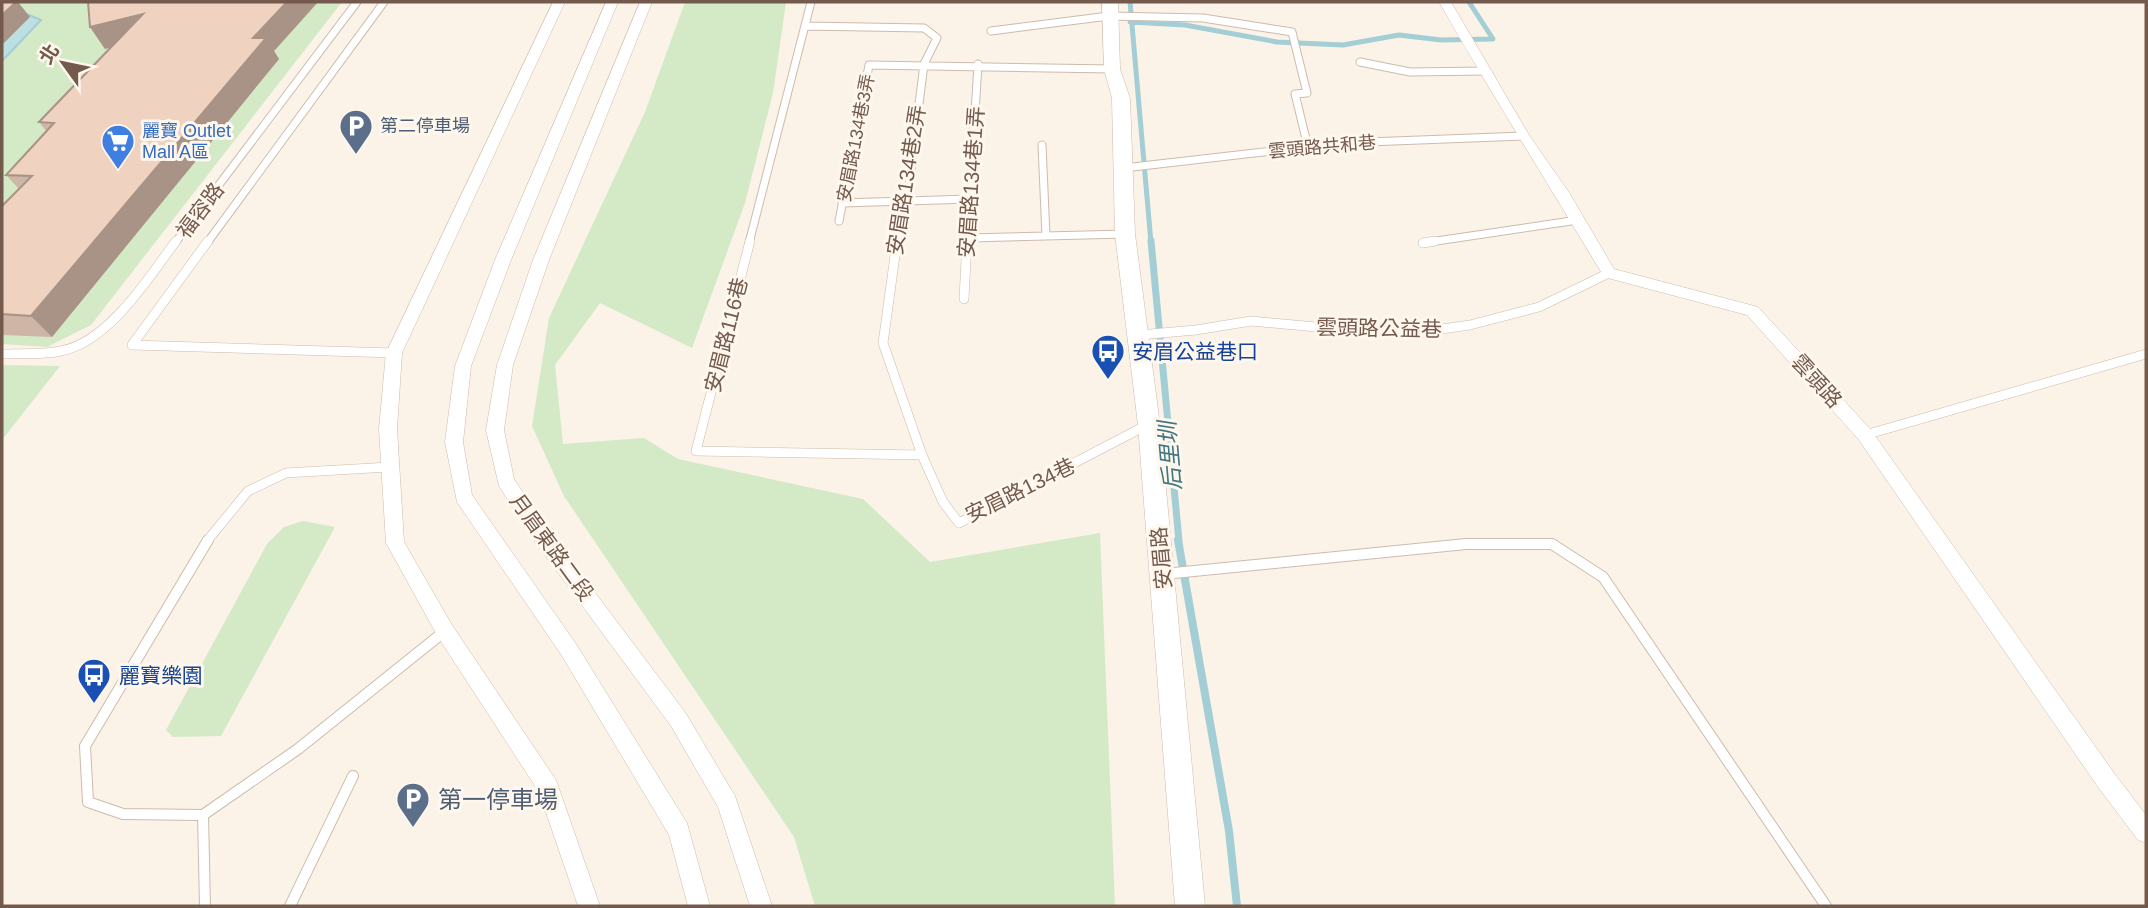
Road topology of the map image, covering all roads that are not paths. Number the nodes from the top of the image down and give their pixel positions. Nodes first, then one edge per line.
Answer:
1 (357, 2) edge
2 (384, 2) edge
3 (559, 2) edge
4 (612, 2) edge
5 (646, 2) edge
6 (811, 2) edge
7 (1445, 2) edge
8 (1109, 9) edge
9 (805, 26) junction
10 (991, 31) dead end
11 (1360, 62) dead end
12 (924, 64) junction
13 (978, 64) junction
14 (1112, 69) junction
15 (1486, 71) junction
16 (1523, 136) junction
17 (1042, 145) dead end
18 (1308, 147) junction
19 (1122, 168) junction
20 (970, 199) junction
21 (907, 200) junction
22 (842, 203) junction
23 (1578, 220) junction
24 (839, 221) dead end
25 (1125, 234) junction
26 (1046, 236) junction
27 (968, 238) junction
28 (1423, 243) dead end
29 (1609, 273) junction
30 (964, 299) dead end
31 (1139, 335) junction
32 (2, 354) edge
33 (394, 354) junction
34 (2146, 354) edge
35 (1149, 425) junction
36 (1866, 435) junction
37 (922, 455) junction
38 (389, 467) junction
39 (1162, 575) junction
40 (445, 631) junction
41 (353, 776) dead end
42 (203, 815) junction
43 (2146, 832) edge
44 (205, 906) edge
45 (290, 906) edge
46 (589, 906) edge
47 (699, 906) edge
48 (761, 906) edge
49 (1190, 906) edge
50 (1826, 906) edge

1 - 32 lane, 福容路
2 - 33 lane
3 - 33 street
4 - 47 street, 月眉東路二段
5 - 48 street, 月眉東路二段
6 - 9 lane, 安眉路116巷
7 - 15 street
8 - 10 lane
8 - 14 street, 安眉路
8 - 18 lane
9 - 12 lane, 安眉路134巷2弄
9 - 37 lane, 安眉路116巷
11 - 15 lane
12 - 13 lane
12 - 21 lane, 安眉路134巷2弄
12 - 22 lane, 安眉路134巷3弄
13 - 14 lane
13 - 20 lane, 安眉路134巷1弄
14 - 19 street, 安眉路
15 - 16 street
16 - 18 lane, 雲頭路共和巷
16 - 23 street
17 - 26 lane
18 - 19 lane, 雲頭路共和巷
19 - 25 street, 安眉路
20 - 21 lane
20 - 27 lane, 安眉路134巷1弄
21 - 22 lane
21 - 37 lane, 安眉路134巷2弄
22 - 24 lane, 安眉路134巷3弄
23 - 28 lane
23 - 29 street
25 - 26 lane
25 - 31 street, 安眉路
26 - 27 lane
27 - 30 lane, 安眉路134巷1弄
29 - 31 lane, 雲頭路公益巷
29 - 36 street, 雲頭路
31 - 35 street, 安眉路
33 - 38 street
34 - 36 lane
35 - 37 lane, 安眉路134巷
35 - 39 street, 安眉路
36 - 43 street, 雲頭路
38 - 40 street
38 - 42 lane
39 - 49 street, 安眉路
39 - 50 lane
40 - 42 lane
40 - 46 street
41 - 45 lane
42 - 44 lane

